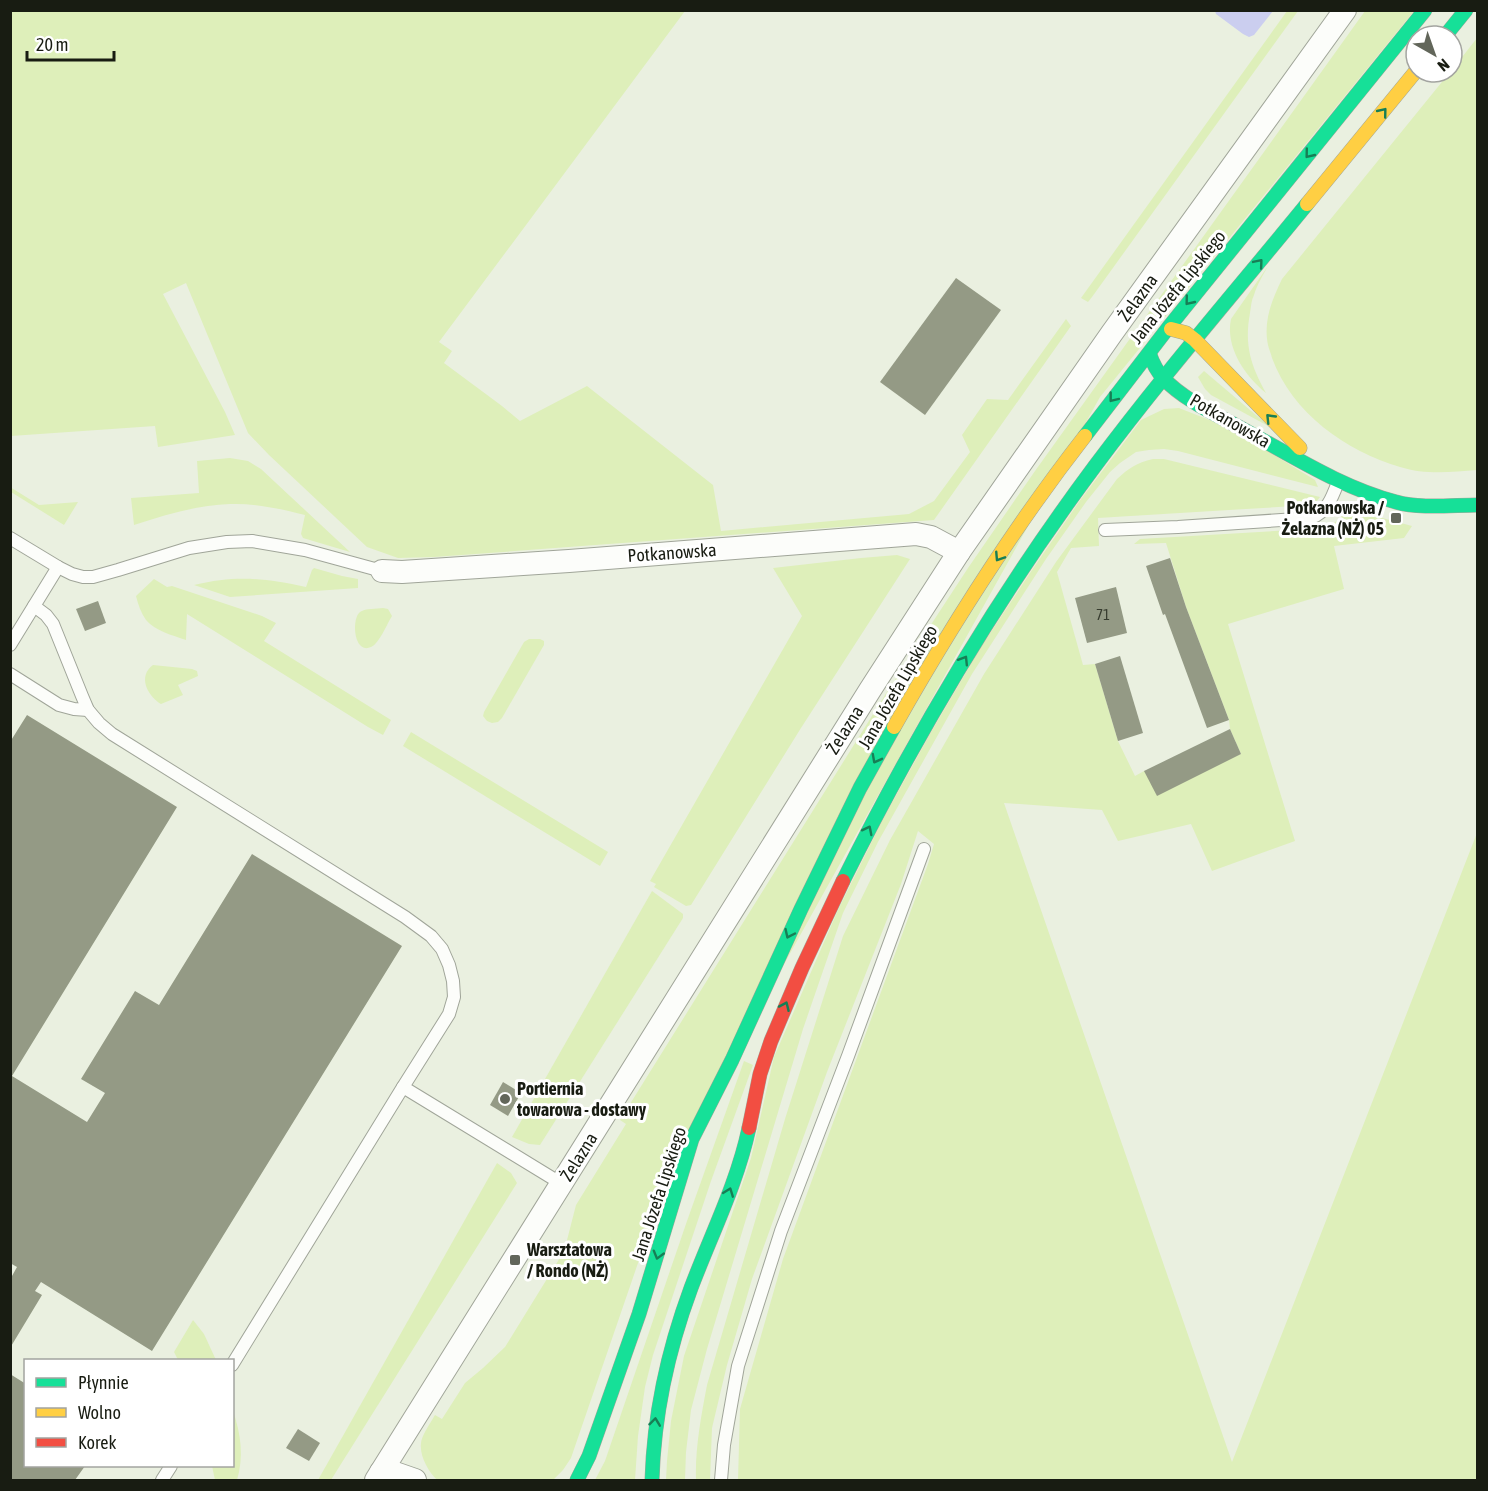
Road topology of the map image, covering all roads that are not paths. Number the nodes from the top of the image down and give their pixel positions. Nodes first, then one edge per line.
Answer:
1 (1345, 10) edge
2 (1425, 10) edge
3 (1466, 10) edge
4 (1455, 24) edge
5 (1405, 84) edge
6 (1168, 328) junction
7 (1195, 340) junction
8 (1149, 352) junction
9 (1164, 379) junction
10 (1326, 474) junction
11 (1339, 481) junction
12 (1478, 505) edge
13 (1105, 530) dead end
14 (10, 538) edge
15 (959, 552) junction
16 (58, 567) junction
17 (382, 571) joint
18 (34, 606) junction
19 (10, 645) edge
20 (10, 674) edge
21 (88, 710) junction
22 (924, 849) dead end
23 (403, 1087) junction
24 (562, 1184) junction
25 (234, 1362) edge
26 (170, 1467) edge
27 (381, 1478) edge
28 (162, 1480) edge
29 (415, 1480) edge
30 (576, 1480) edge
31 (652, 1480) edge
32 (721, 1480) edge

1 - 15 street, Żelazna
2 -> 6 main road, Jana Józefa Lipskiego
3 - 4 main road
7 -> 5 main road
6 - 7 main road, Potkanowska
6 - 8 main road, Jana Józefa Lipskiego
7 - 9 main road
10 -> 7 main road, Potkanowska
8 - 9 main road, Potkanowska
8 -> 30 main road, Jana Józefa Lipskiego
9 - 10 main road, Potkanowska
31 -> 9 main road
10 - 11 main road, Potkanowska
11 - 12 main road, Potkanowska
11 - 13 lane
14 - 16 lane
15 - 17 street, Potkanowska
15 - 24 street, Żelazna
16 - 17 lane
16 - 18 lane
18 - 19 lane
18 - 21 lane
20 - 21 lane
21 - 23 lane
22 - 32 lane
23 - 24 lane
23 - 25 lane
24 - 27 street, Żelazna
26 - 28 lane
27 - 29 street

